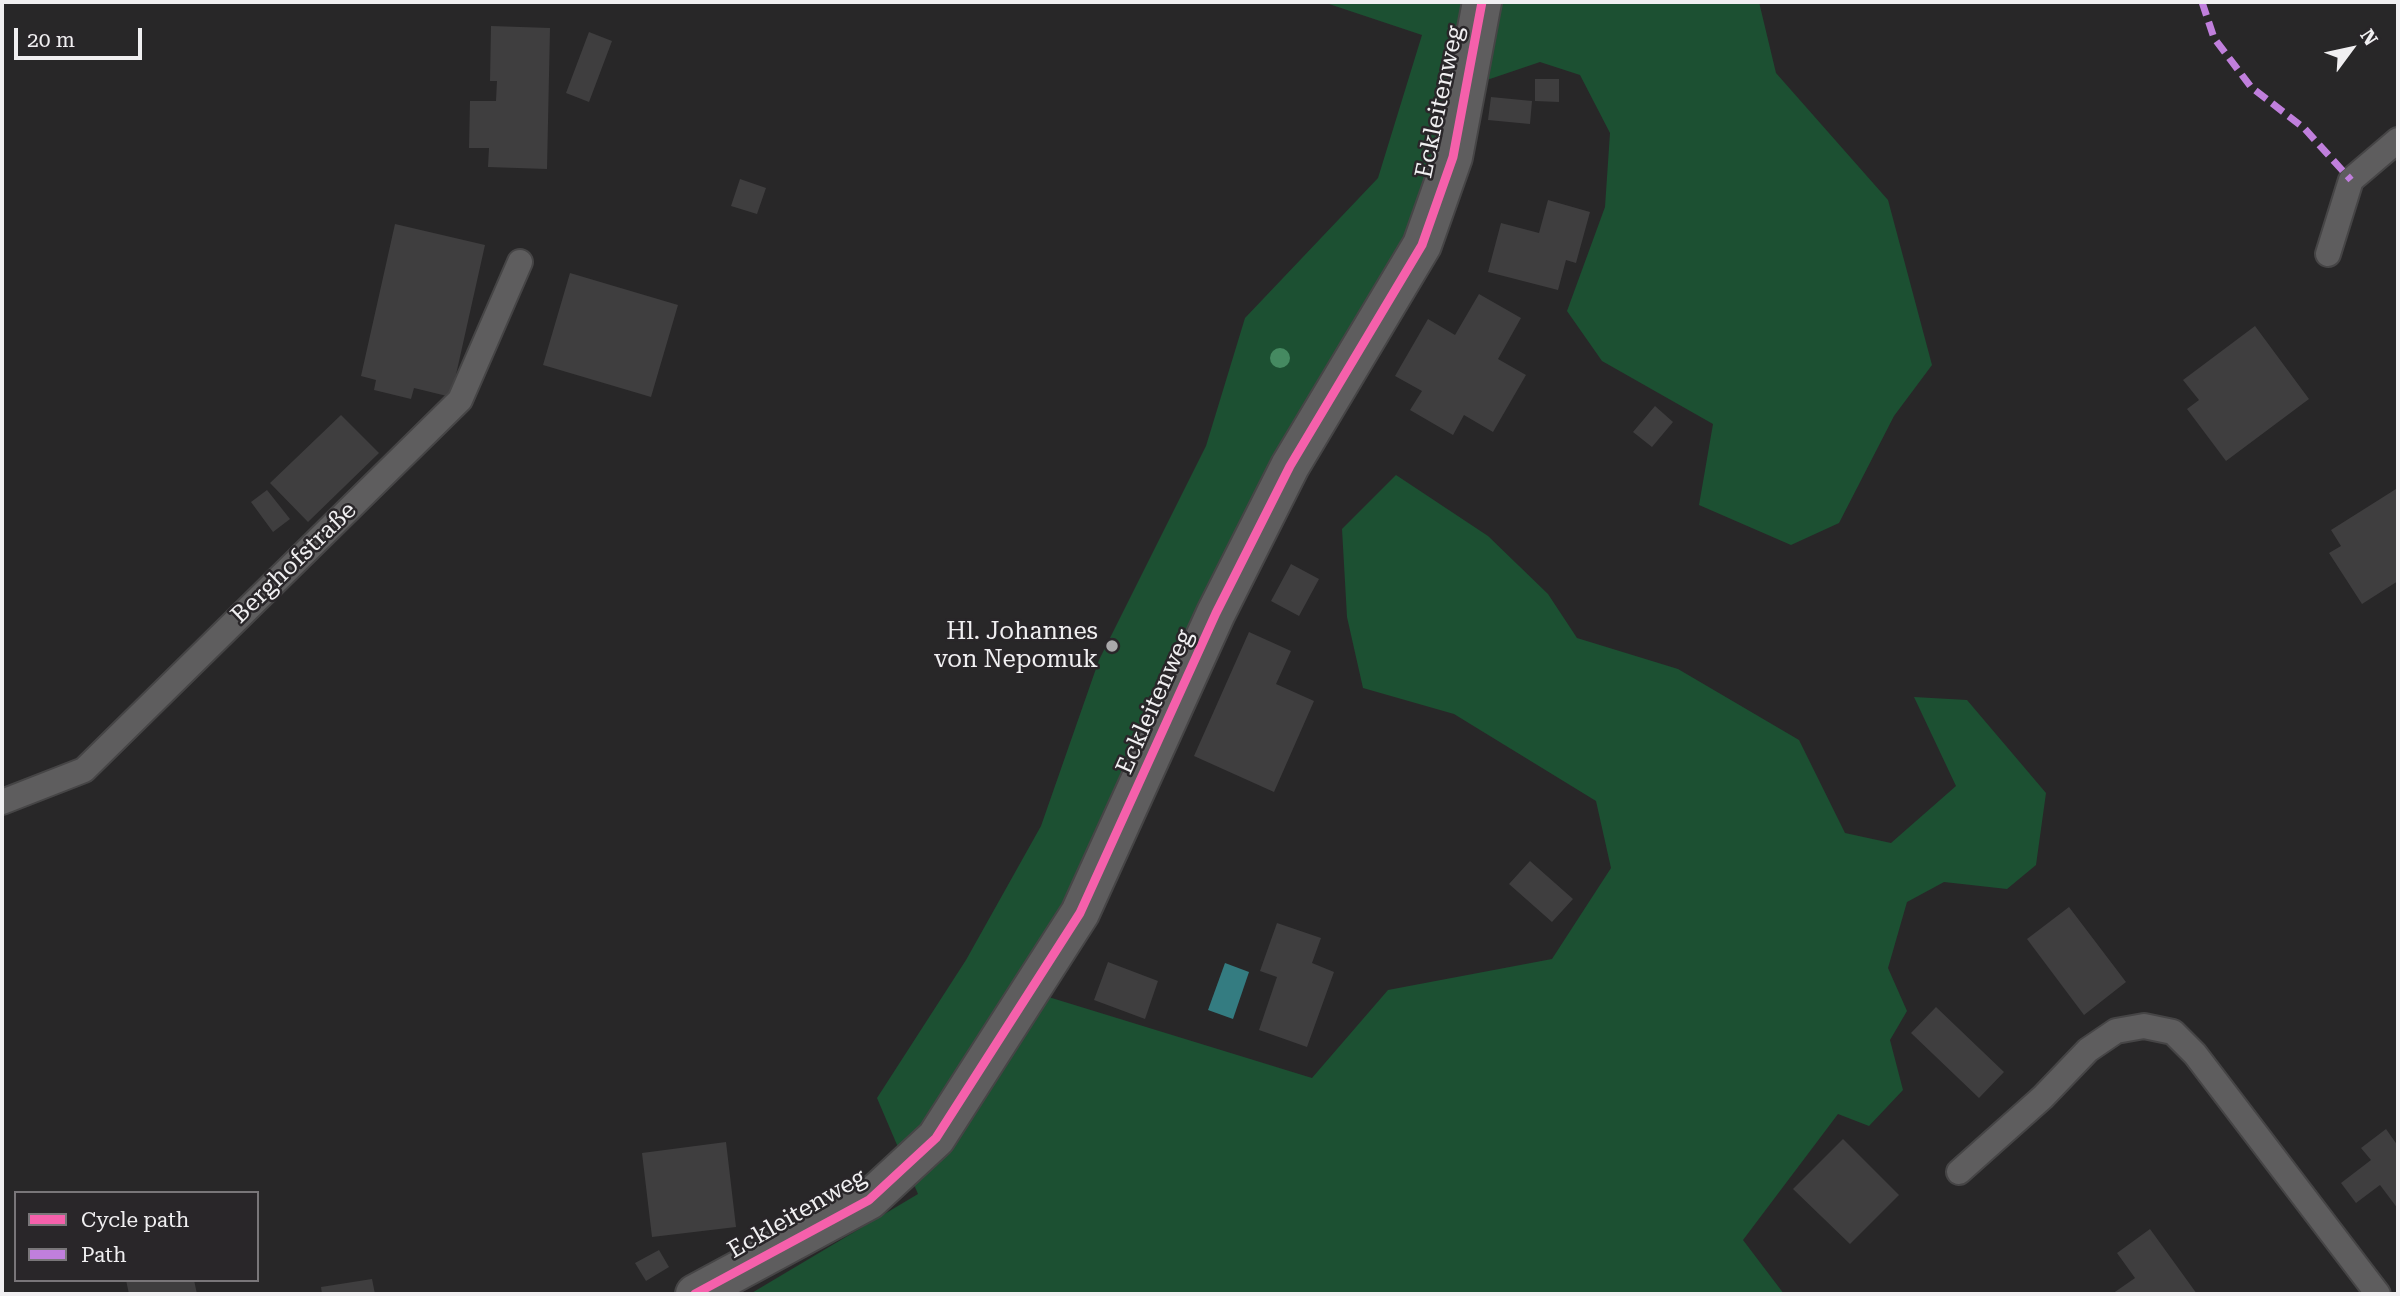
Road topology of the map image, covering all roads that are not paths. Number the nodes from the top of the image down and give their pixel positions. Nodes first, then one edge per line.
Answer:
1 (1482, 2) edge
2 (2398, 140) edge
3 (2328, 254) dead end
4 (520, 262) dead end
5 (2, 802) edge
6 (1959, 1172) dead end
7 (695, 1294) edge
8 (2378, 1294) edge

1 - 7 street, Eckleitenweg
2 - 3 lane
4 - 5 lane, Berghofstraße
6 - 8 lane

